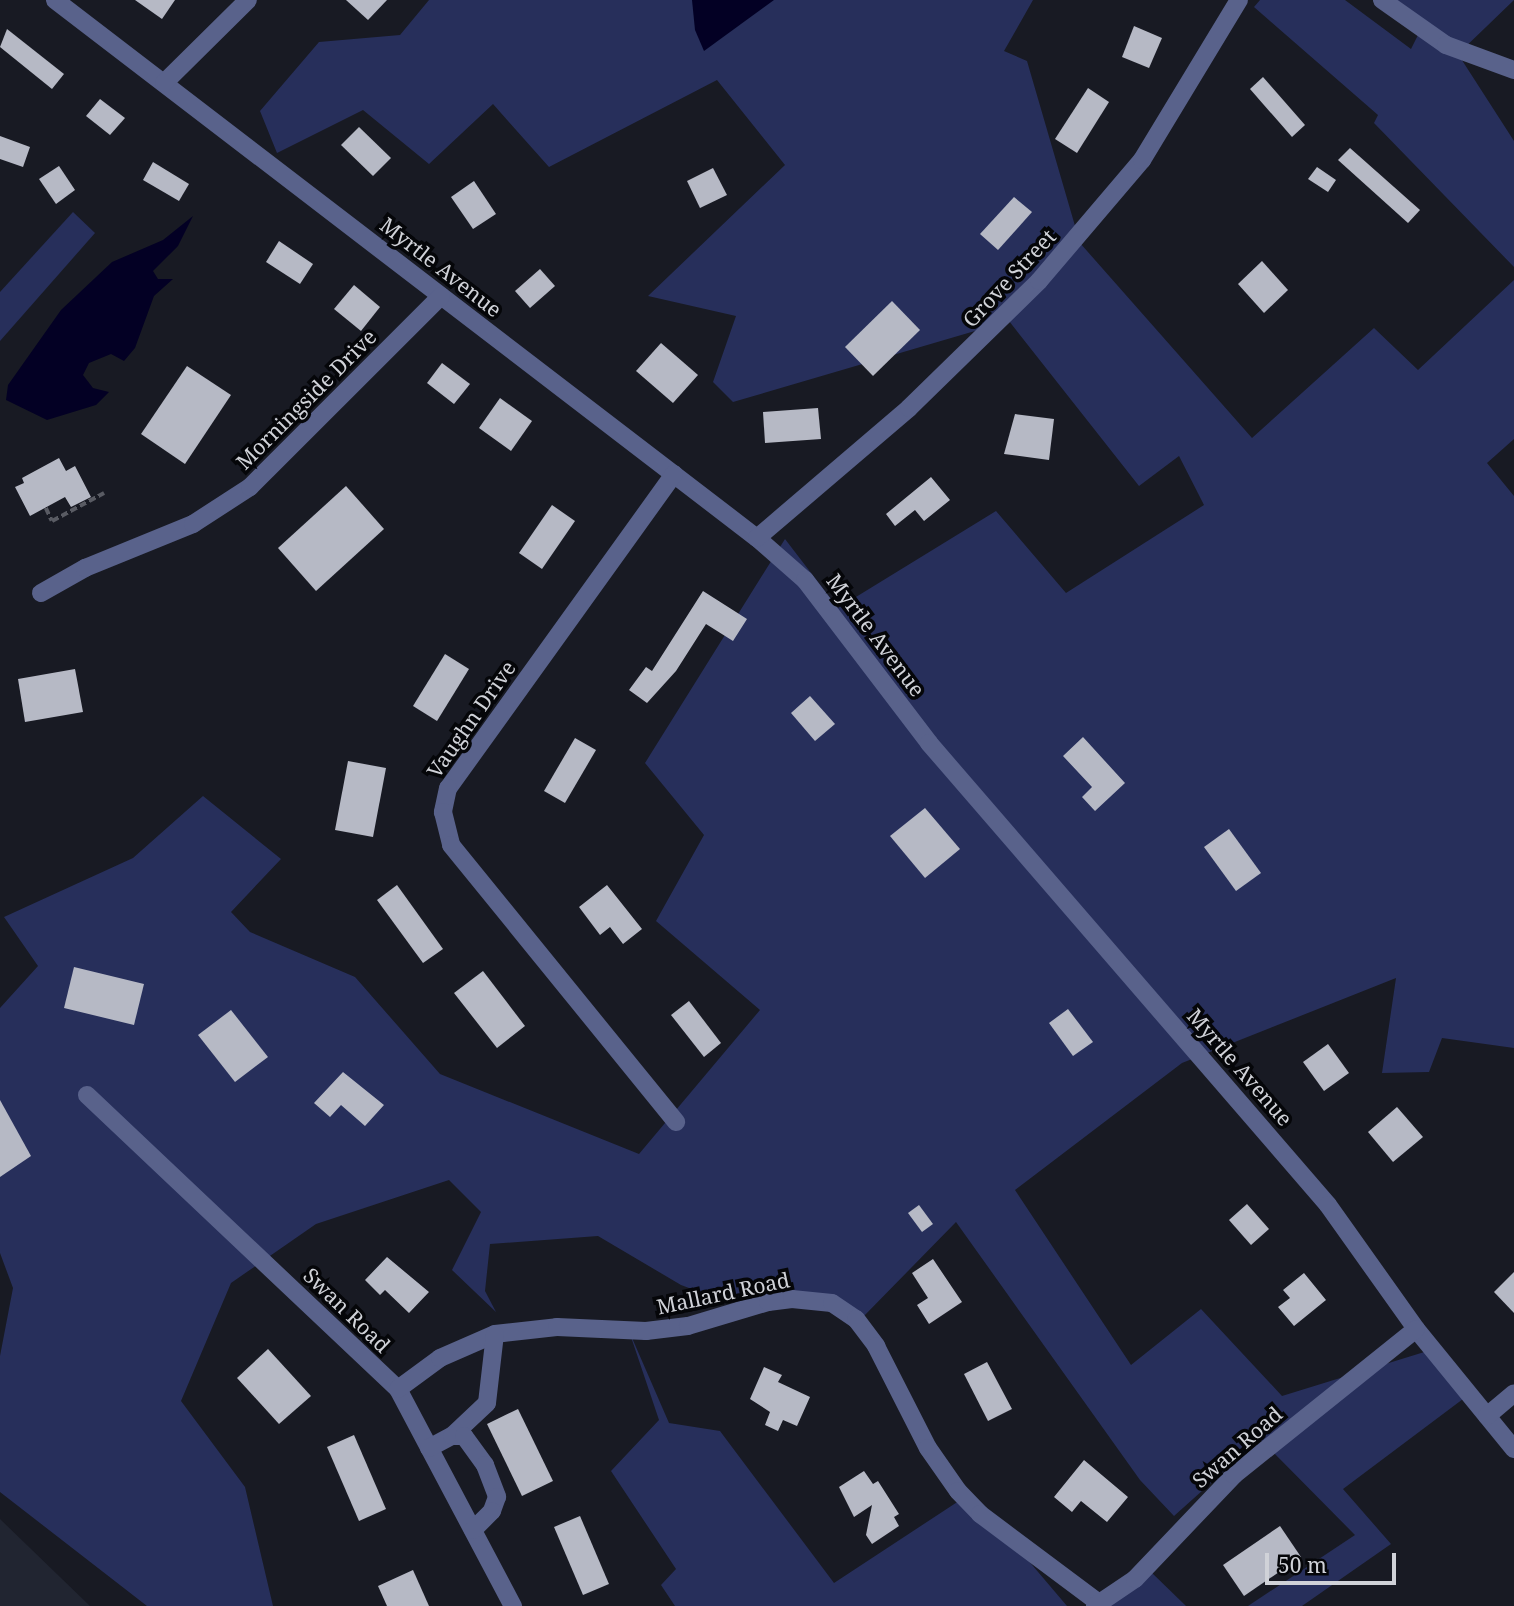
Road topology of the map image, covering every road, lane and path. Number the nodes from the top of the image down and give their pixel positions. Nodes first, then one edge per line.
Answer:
1 (55, 0) edge
2 (248, 0) edge
3 (1239, 0) edge
4 (1382, 0) edge
5 (1514, 70) edge
6 (164, 83) junction
7 (441, 296) junction
8 (674, 474) junction
9 (104, 493) dead end
10 (46, 508) dead end
11 (757, 538) junction
12 (41, 593) dead end
13 (87, 1095) dead end
14 (676, 1122) dead end
15 (1416, 1329) junction
16 (495, 1334) junction
17 (398, 1389) junction
18 (1514, 1392) edge
19 (1487, 1416) junction
20 (452, 1436) junction
21 (429, 1448) junction
22 (1514, 1449) edge
23 (473, 1530) junction
24 (1097, 1605) edge
25 (513, 1606) edge

1 - 6 street, Myrtle Avenue
2 - 6 street
3 - 11 street, Grove Street
4 - 5 street
6 - 7 street, Myrtle Avenue
7 - 8 street, Myrtle Avenue
7 - 12 street, Morningside Drive
8 - 11 street, Myrtle Avenue
8 - 14 street, Vaughn Drive
9 - 10 path
11 - 15 street, Myrtle Avenue
13 - 17 street, Swan Road
15 - 19 street, Myrtle Avenue
15 - 24 street, Swan Road
16 - 17 street, Mallard Road
16 - 20 street
16 - 24 street, Mallard Road
17 - 21 street, Swan Road
18 - 19 street
19 - 22 street, Myrtle Avenue
20 - 21 street
20 - 23 street
21 - 23 street, Swan Road
23 - 25 street, Swan Road

